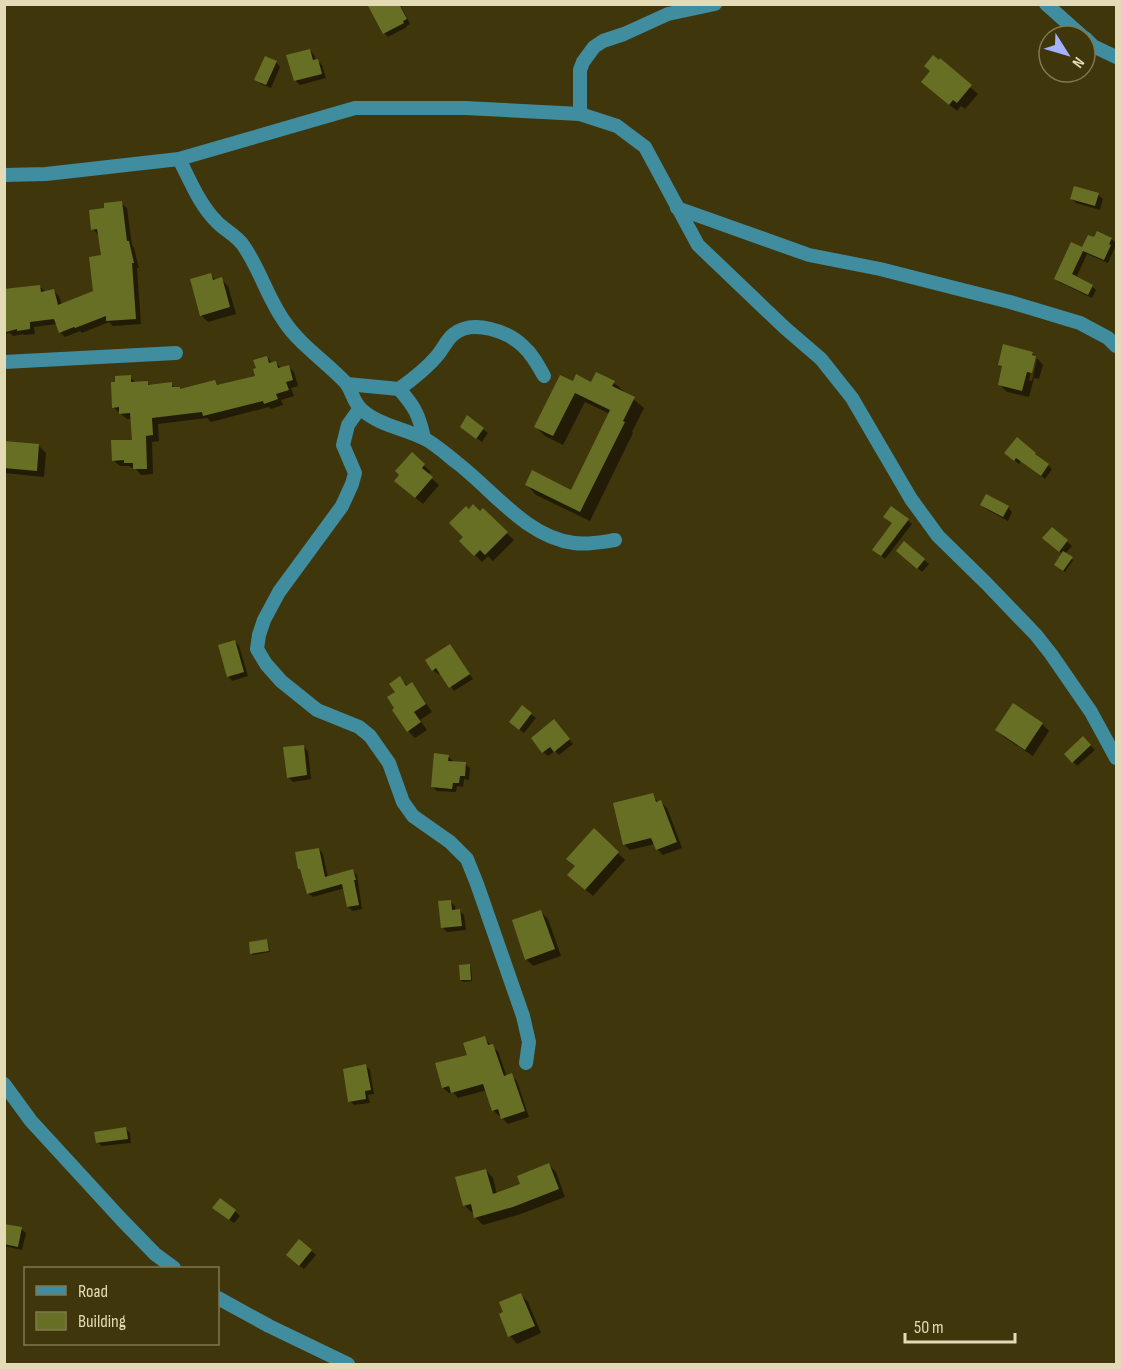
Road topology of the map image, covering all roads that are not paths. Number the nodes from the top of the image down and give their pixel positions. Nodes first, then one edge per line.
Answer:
1 (715, 4) edge
2 (1046, 4) edge
3 (1069, 24) edge
4 (1097, 48) edge
5 (1116, 57) edge
6 (580, 114) junction
7 (179, 159) junction
8 (4, 175) edge
9 (677, 208) junction
10 (1116, 346) edge
11 (176, 353) dead end
12 (4, 362) edge
13 (544, 376) dead end
14 (347, 384) junction
15 (399, 389) junction
16 (360, 408) junction
17 (424, 438) junction
18 (615, 540) dead end
19 (1116, 758) edge
20 (526, 1063) dead end
21 (4, 1084) edge
22 (171, 1267) edge
23 (219, 1299) edge
24 (348, 1365) edge

1 - 6 street
2 - 3 street
4 - 5 street
6 - 7 street
6 - 9 street
7 - 8 street
7 - 14 street
9 - 10 street
9 - 19 street
11 - 12 street
13 - 15 street
14 - 15 street
14 - 16 street
15 - 17 street
16 - 17 street
16 - 20 street
17 - 18 street
21 - 22 street
23 - 24 street

